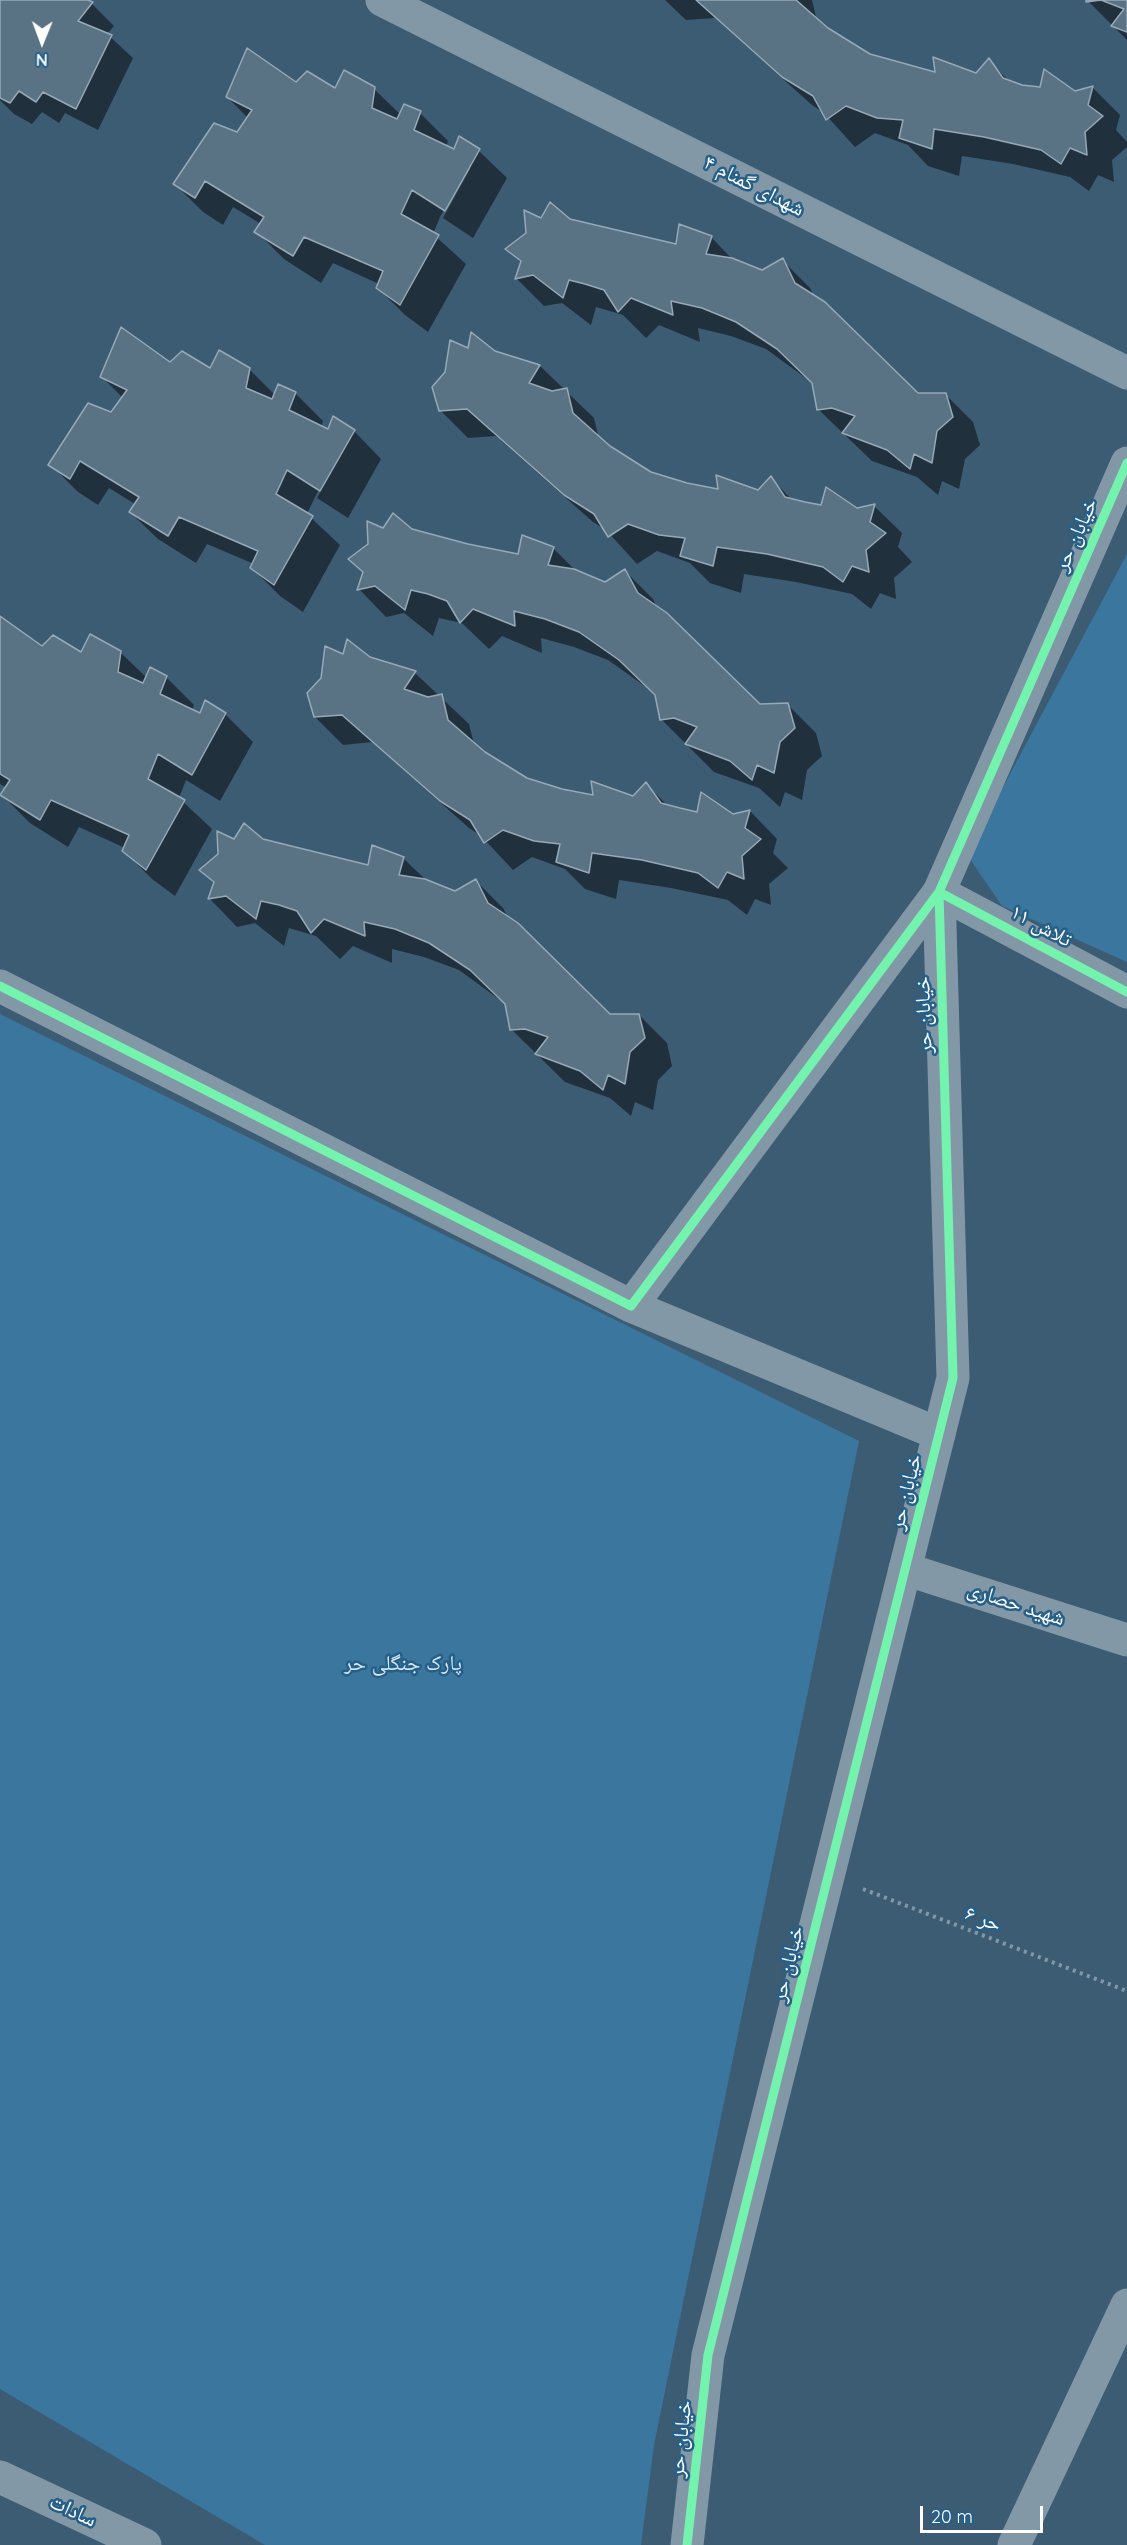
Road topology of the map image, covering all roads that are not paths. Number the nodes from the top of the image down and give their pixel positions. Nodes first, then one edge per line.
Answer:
1 (382, 0) edge
2 (1127, 373) edge
3 (1127, 463) edge
4 (939, 892) junction
5 (0, 986) edge
6 (1127, 992) edge
7 (631, 1306) junction
8 (939, 1434) junction
9 (905, 1569) junction
10 (1127, 1640) edge
11 (1127, 2305) edge
12 (1118, 2348) edge
13 (0, 2477) edge
14 (131, 2542) edge
15 (687, 2545) edge
16 (1014, 2545) edge

1 - 2 street, شهدای گمنام ۴
3 - 4 street, خیابان حر
4 - 6 street, تلاش ۱۱
4 - 7 street
4 - 8 street, خیابان حر
5 - 7 street
7 - 8 street
8 - 9 street, خیابان حر
9 - 10 street, شهید حصاری
9 - 15 street, خیابان حر
11 - 12 street
12 - 16 street
13 - 14 street, سادات

